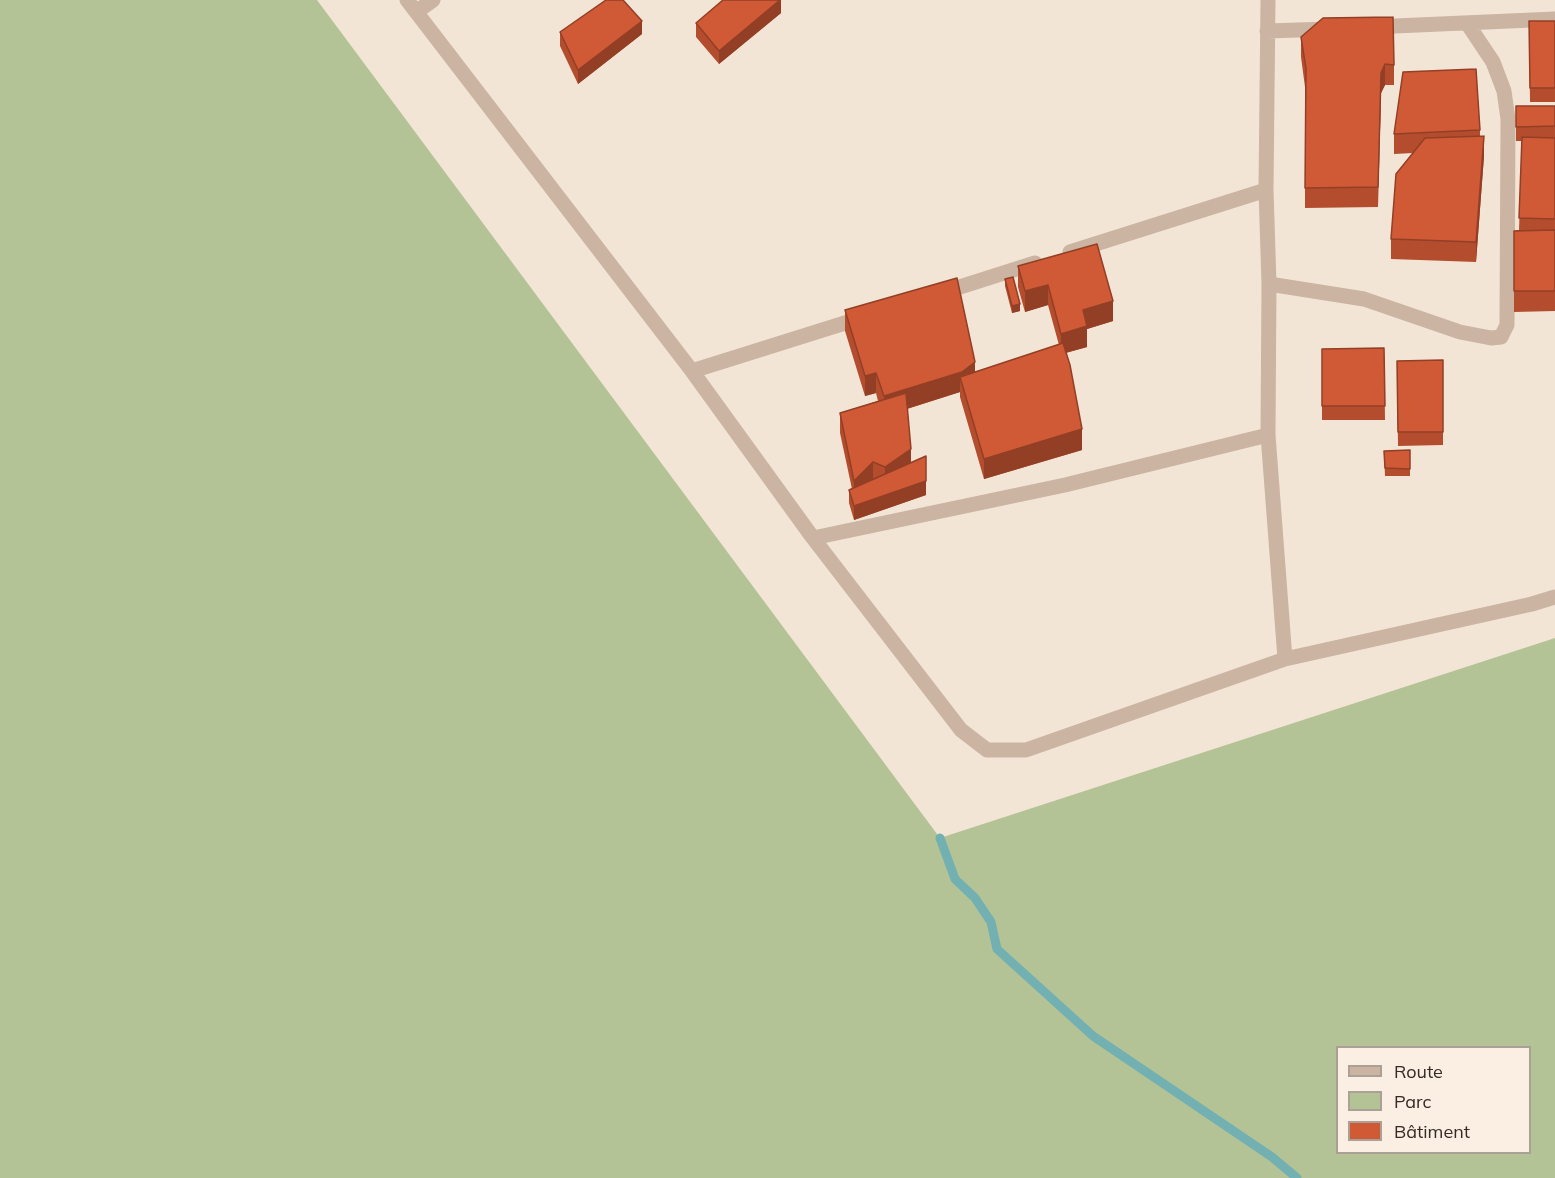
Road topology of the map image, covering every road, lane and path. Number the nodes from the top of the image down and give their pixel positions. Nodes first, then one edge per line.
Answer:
1 (407, 0) edge
2 (433, 0) edge
3 (1268, 0) edge
4 (416, 12) junction
5 (1555, 19) edge
6 (1467, 23) junction
7 (1267, 31) junction
8 (1266, 190) junction
9 (1269, 284) junction
10 (928, 297) edge
11 (883, 311) edge
12 (692, 371) junction
13 (1268, 435) junction
14 (813, 538) junction
15 (1555, 597) edge
16 (1285, 659) junction

1 - 4 street
2 - 4 street
3 - 7 street
4 - 12 street
5 - 6 street
6 - 7 street
6 - 9 street
7 - 8 street
8 - 9 street
8 - 10 street
9 - 13 street
11 - 12 street
12 - 14 street
13 - 14 street
13 - 16 street
14 - 16 street
15 - 16 street

